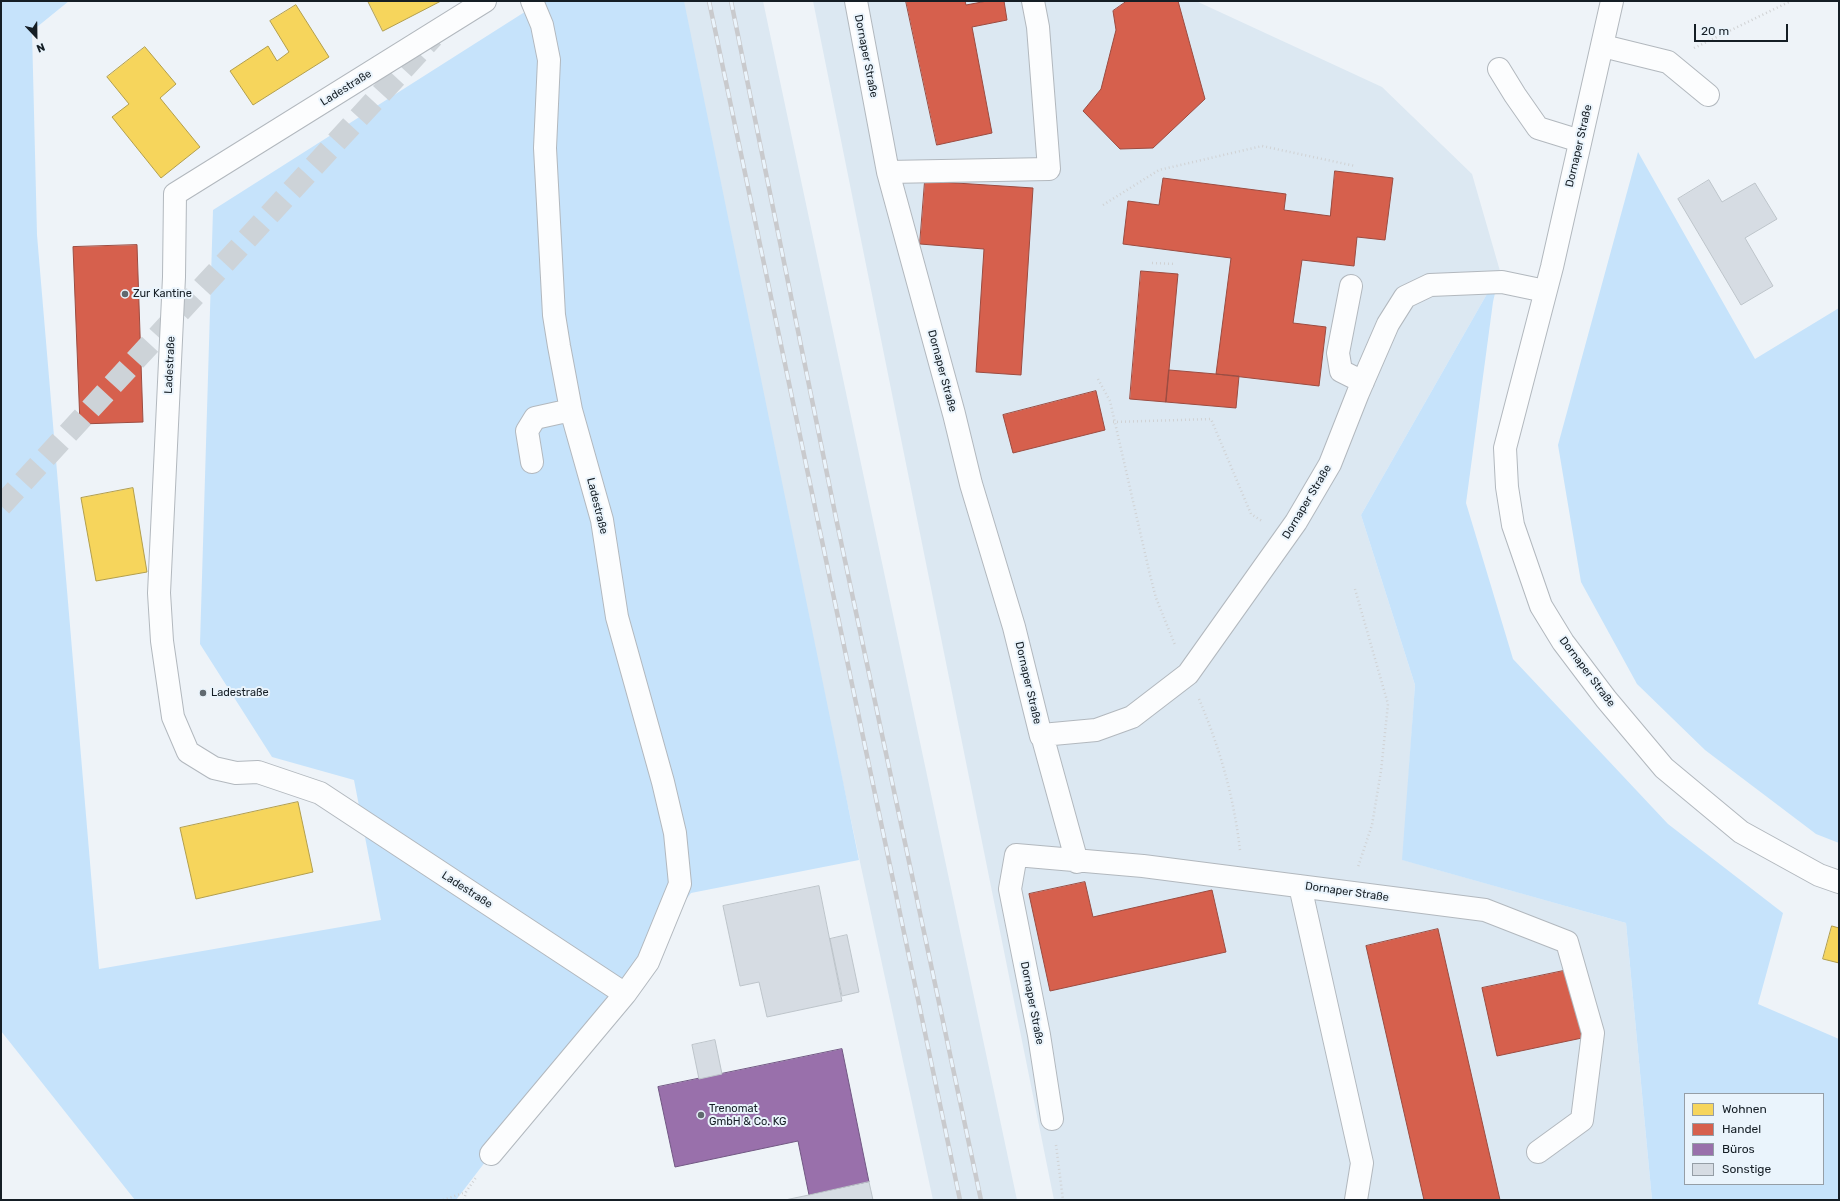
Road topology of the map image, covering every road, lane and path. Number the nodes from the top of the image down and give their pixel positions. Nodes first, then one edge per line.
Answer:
1 (486, 1) edge
2 (532, 1) edge
3 (856, 1) edge
4 (1033, 1) edge
5 (1612, 1) edge
6 (1791, 1) edge
7 (1603, 46) junction
8 (1668, 62) junction
9 (1499, 69) dead end
10 (1708, 95) dead end
11 (1580, 142) junction
12 (1355, 166) dead end
13 (888, 172) junction
14 (1103, 205) dead end
15 (1152, 263) dead end
16 (1176, 264) dead end
17 (1351, 286) dead end
18 (1545, 291) junction
19 (1098, 379) dead end
20 (1363, 382) junction
21 (571, 410) junction
22 (1114, 422) junction
23 (532, 462) dead end
24 (1252, 514) dead end
25 (1355, 590) dead end
26 (1188, 674) junction
27 (1042, 735) junction
28 (1078, 862) junction
29 (1243, 878) junction
30 (1839, 882) edge
31 (1300, 886) junction
32 (1350, 893) junction
33 (625, 994) junction
34 (1052, 1119) joint
35 (1538, 1152) dead end
36 (491, 1154) dead end
37 (466, 1192) dead end
38 (443, 1200) edge
39 (1063, 1200) edge
40 (1356, 1200) edge

1 - 33 street, Ladestraße
2 - 21 street, Ladestraße
3 - 13 street, Dornaper Straße
4 - 13 street
5 - 7 street, Dornaper Straße
6 - 8 path
7 - 8 street
7 - 11 street, Dornaper Straße
8 - 10 street
9 - 11 street
11 - 18 street, Dornaper Straße
12 - 14 path
13 - 27 street, Dornaper Straße
15 - 16 path
17 - 20 street
18 - 20 street, Dornaper Straße
18 - 30 street, Dornaper Straße
19 - 22 path
20 - 26 street, Dornaper Straße
21 - 23 street
21 - 33 street, Ladestraße
22 - 24 path
22 - 26 path
25 - 32 path
26 - 27 street, Dornaper Straße
26 - 29 path
27 - 28 street, Dornaper Straße
28 - 29 street, Dornaper Straße
28 - 34 street, Dornaper Straße
29 - 31 street, Dornaper Straße
31 - 32 street, Dornaper Straße
31 - 40 street
32 - 35 street, Dornaper Straße
33 - 36 street, Ladestraße
34 - 39 path
37 - 38 path

